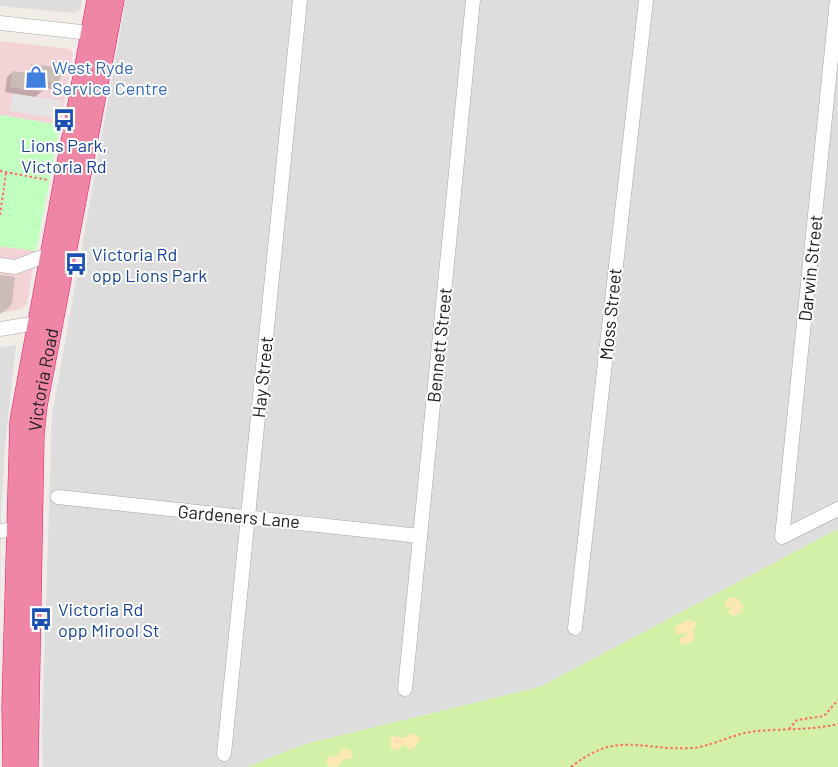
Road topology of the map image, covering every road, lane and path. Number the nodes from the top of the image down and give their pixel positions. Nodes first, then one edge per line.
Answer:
1 (97, 0) edge
2 (114, 0) edge
3 (300, 0) edge
4 (473, 0) edge
5 (646, 0) edge
6 (837, 0) edge
7 (0, 23) edge
8 (100, 35) junction
9 (0, 171) edge
10 (6, 172) junction
11 (52, 181) dead end
12 (0, 215) edge
13 (50, 254) junction
14 (0, 265) edge
15 (37, 323) junction
16 (0, 329) edge
17 (58, 497) dead end
18 (838, 509) edge
19 (248, 516) junction
20 (8, 530) edge
21 (420, 536) junction
22 (575, 628) dead end
23 (406, 689) dead end
24 (838, 700) edge
25 (6, 707) edge
26 (838, 724) edge
27 (789, 729) junction
28 (224, 754) dead end
29 (13, 767) edge
30 (28, 767) edge
31 (571, 767) edge

1 - 8 highway, Victoria Road
2 - 8 highway, Victoria Road
3 - 19 street, Hay Street
4 - 21 street, Bennett Street
5 - 22 street, Moss Street
6 - 18 street, Darwin Street
7 - 8 street
8 - 13 highway, Victoria Road
8 - 30 highway, Victoria Road
9 - 10 path
10 - 11 path
10 - 12 path
13 - 14 street
13 - 15 highway, Victoria Road
15 - 16 street
15 - 20 highway, Victoria Road
17 - 19 street, Gardeners Lane
19 - 21 street, Gardeners Lane
19 - 28 street, Hay Street
20 - 25 highway, Victoria Road
21 - 23 street, Bennett Street
24 - 27 path
25 - 29 highway, Victoria Road
26 - 27 path
27 - 31 path

